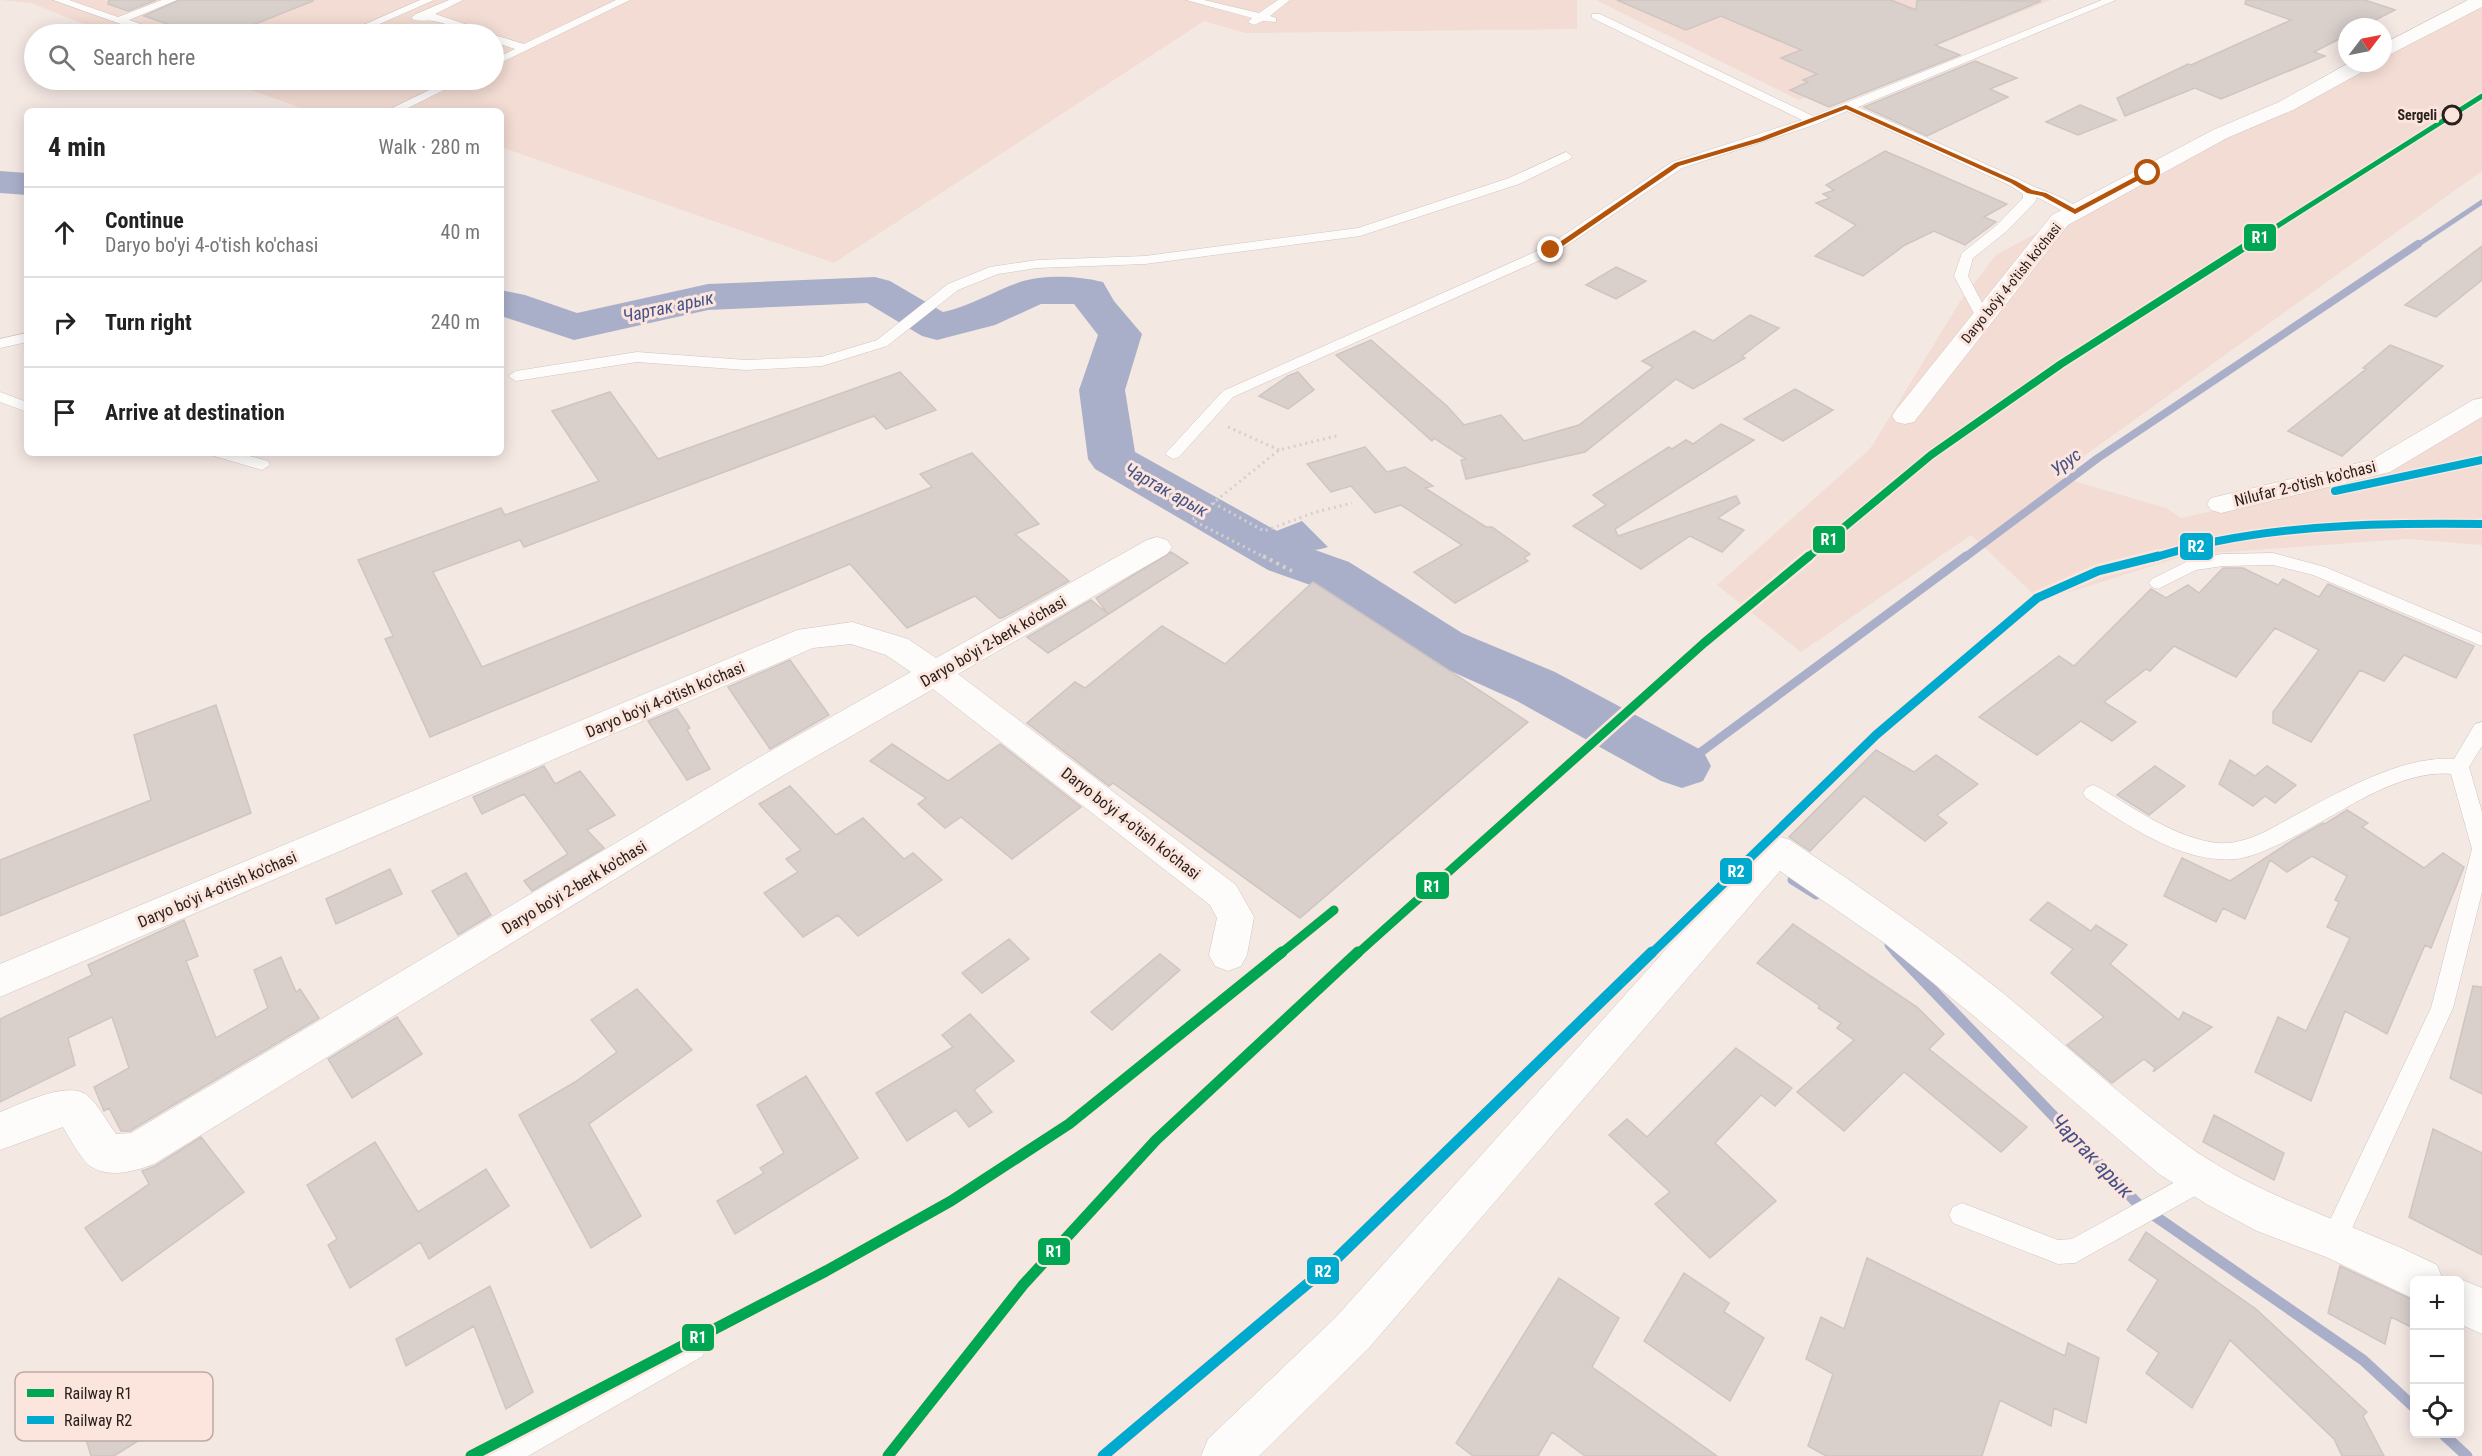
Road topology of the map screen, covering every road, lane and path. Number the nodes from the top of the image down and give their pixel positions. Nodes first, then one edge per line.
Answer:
1 (58, 0) edge
2 (172, 0) edge
3 (429, 0) edge
4 (459, 0) edge
5 (625, 0) edge
6 (1191, 0) edge
7 (1236, 0) edge
8 (1284, 0) edge
9 (2111, 0) edge
10 (2482, 0) edge
11 (1222, 9) junction
12 (420, 16) junction
13 (1596, 16) dead end
14 (119, 20) junction
15 (130, 24) edge
16 (373, 24) edge
17 (403, 24) edge
18 (455, 24) edge
19 (504, 41) edge
20 (2392, 47) edge
21 (524, 48) junction
22 (504, 58) edge
23 (2348, 72) edge
24 (437, 90) edge
25 (1846, 107) junction
26 (398, 108) edge
27 (1813, 121) junction
28 (1566, 156) dead end
29 (2030, 192) junction
30 (2075, 212) junction
31 (1983, 318) junction
32 (24, 338) edge
33 (0, 344) edge
34 (516, 376) dead end
35 (0, 397) edge
36 (24, 406) edge
37 (2482, 406) edge
38 (1905, 416) dead end
39 (1219, 423) dead end
40 (1340, 435) dead end
41 (1279, 450) junction
42 (1173, 454) dead end
43 (230, 456) edge
44 (262, 465) dead end
45 (1213, 503) junction
46 (1352, 503) dead end
47 (2221, 504) dead end
48 (1157, 547) dead end
49 (1292, 572) dead end
50 (2158, 583) dead end
51 (2482, 640) edge
52 (936, 674) junction
53 (2482, 729) edge
54 (2459, 767) junction
55 (2093, 793) dead end
56 (1228, 955) dead end
57 (0, 981) edge
58 (0, 1131) edge
59 (2204, 1178) junction
60 (1962, 1215) dead end
61 (2334, 1239) junction
62 (2412, 1276) edge
63 (2464, 1303) edge
64 (2482, 1312) edge
65 (693, 1346) dead end
66 (501, 1456) edge
67 (1225, 1456) edge

1 - 14 lane
2 - 14 lane
3 - 16 lane
4 - 12 lane
5 - 21 lane
6 - 11 lane
7 - 11 lane
8 - 11 lane
9 - 25 lane
10 - 20 street
12 - 17 lane
12 - 18 lane
13 - 27 lane
14 - 15 lane
19 - 21 lane
21 - 22 lane
23 - 30 street, Daryo bo'yi 4-o'tish ko'chasi
24 - 26 lane
25 - 27 lane
25 - 29 lane
27 - 42 lane
28 - 34 lane
29 - 30 lane
29 - 31 lane
30 - 31 street, Daryo bo'yi 4-o'tish ko'chasi
31 - 38 street, Daryo bo'yi 4-o'tish ko'chasi
32 - 33 lane
35 - 36 lane
37 - 47 street, Nilufar 2-o'tish ko'chasi
39 - 41 path
40 - 41 path
41 - 45 path
43 - 44 lane
45 - 46 path
45 - 49 path
48 - 52 street, Daryo bo'yi 2-berk ko'chasi
50 - 51 lane
52 - 56 street, Daryo bo'yi 4-o'tish ko'chasi
52 - 57 street, Daryo bo'yi 4-o'tish ko'chasi
52 - 58 street, Daryo bo'yi 2-berk ko'chasi
53 - 54 lane
54 - 55 lane
54 - 61 lane
59 - 60 lane
59 - 61 street
59 - 67 street
61 - 62 street
63 - 64 street
65 - 66 lane

